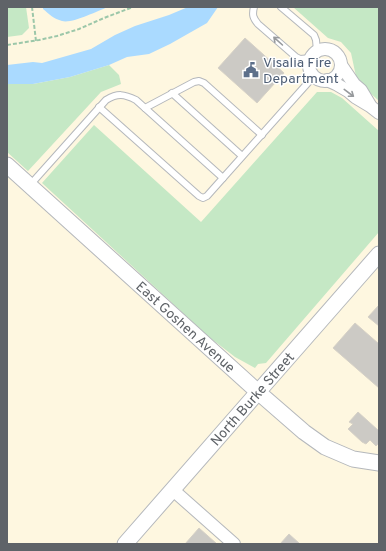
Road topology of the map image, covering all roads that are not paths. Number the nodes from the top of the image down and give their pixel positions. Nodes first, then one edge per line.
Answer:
1 (254, 7) edge
2 (281, 7) edge
3 (314, 54) junction
4 (341, 65) junction
5 (314, 76) junction
6 (327, 80) junction
7 (172, 93) junction
8 (99, 107) junction
9 (144, 108) junction
10 (375, 110) edge
11 (262, 135) junction
12 (242, 156) junction
13 (7, 165) edge
14 (223, 178) junction
15 (30, 185) junction
16 (379, 254) edge
17 (258, 392) junction
18 (379, 463) edge
19 (173, 490) junction
20 (125, 544) edge
21 (234, 544) edge

3 -> 1 lane
2 - 3 lane
3 - 4 street
3 - 5 street
4 - 6 street
4 - 10 street
5 - 6 street
5 - 11 lane
6 -> 10 street
7 - 9 lane
7 - 11 lane
7 - 12 lane
8 - 9 lane
8 - 14 lane
8 - 15 lane
9 - 14 lane
11 - 12 lane
12 - 14 lane
13 - 15 street, East Goshen Avenue
15 - 17 street, East Goshen Avenue
16 - 17 street, North Burke Street
17 - 18 street, East Goshen Avenue
17 - 19 street, North Burke Street
19 - 20 street, North Burke Street
19 - 21 street

